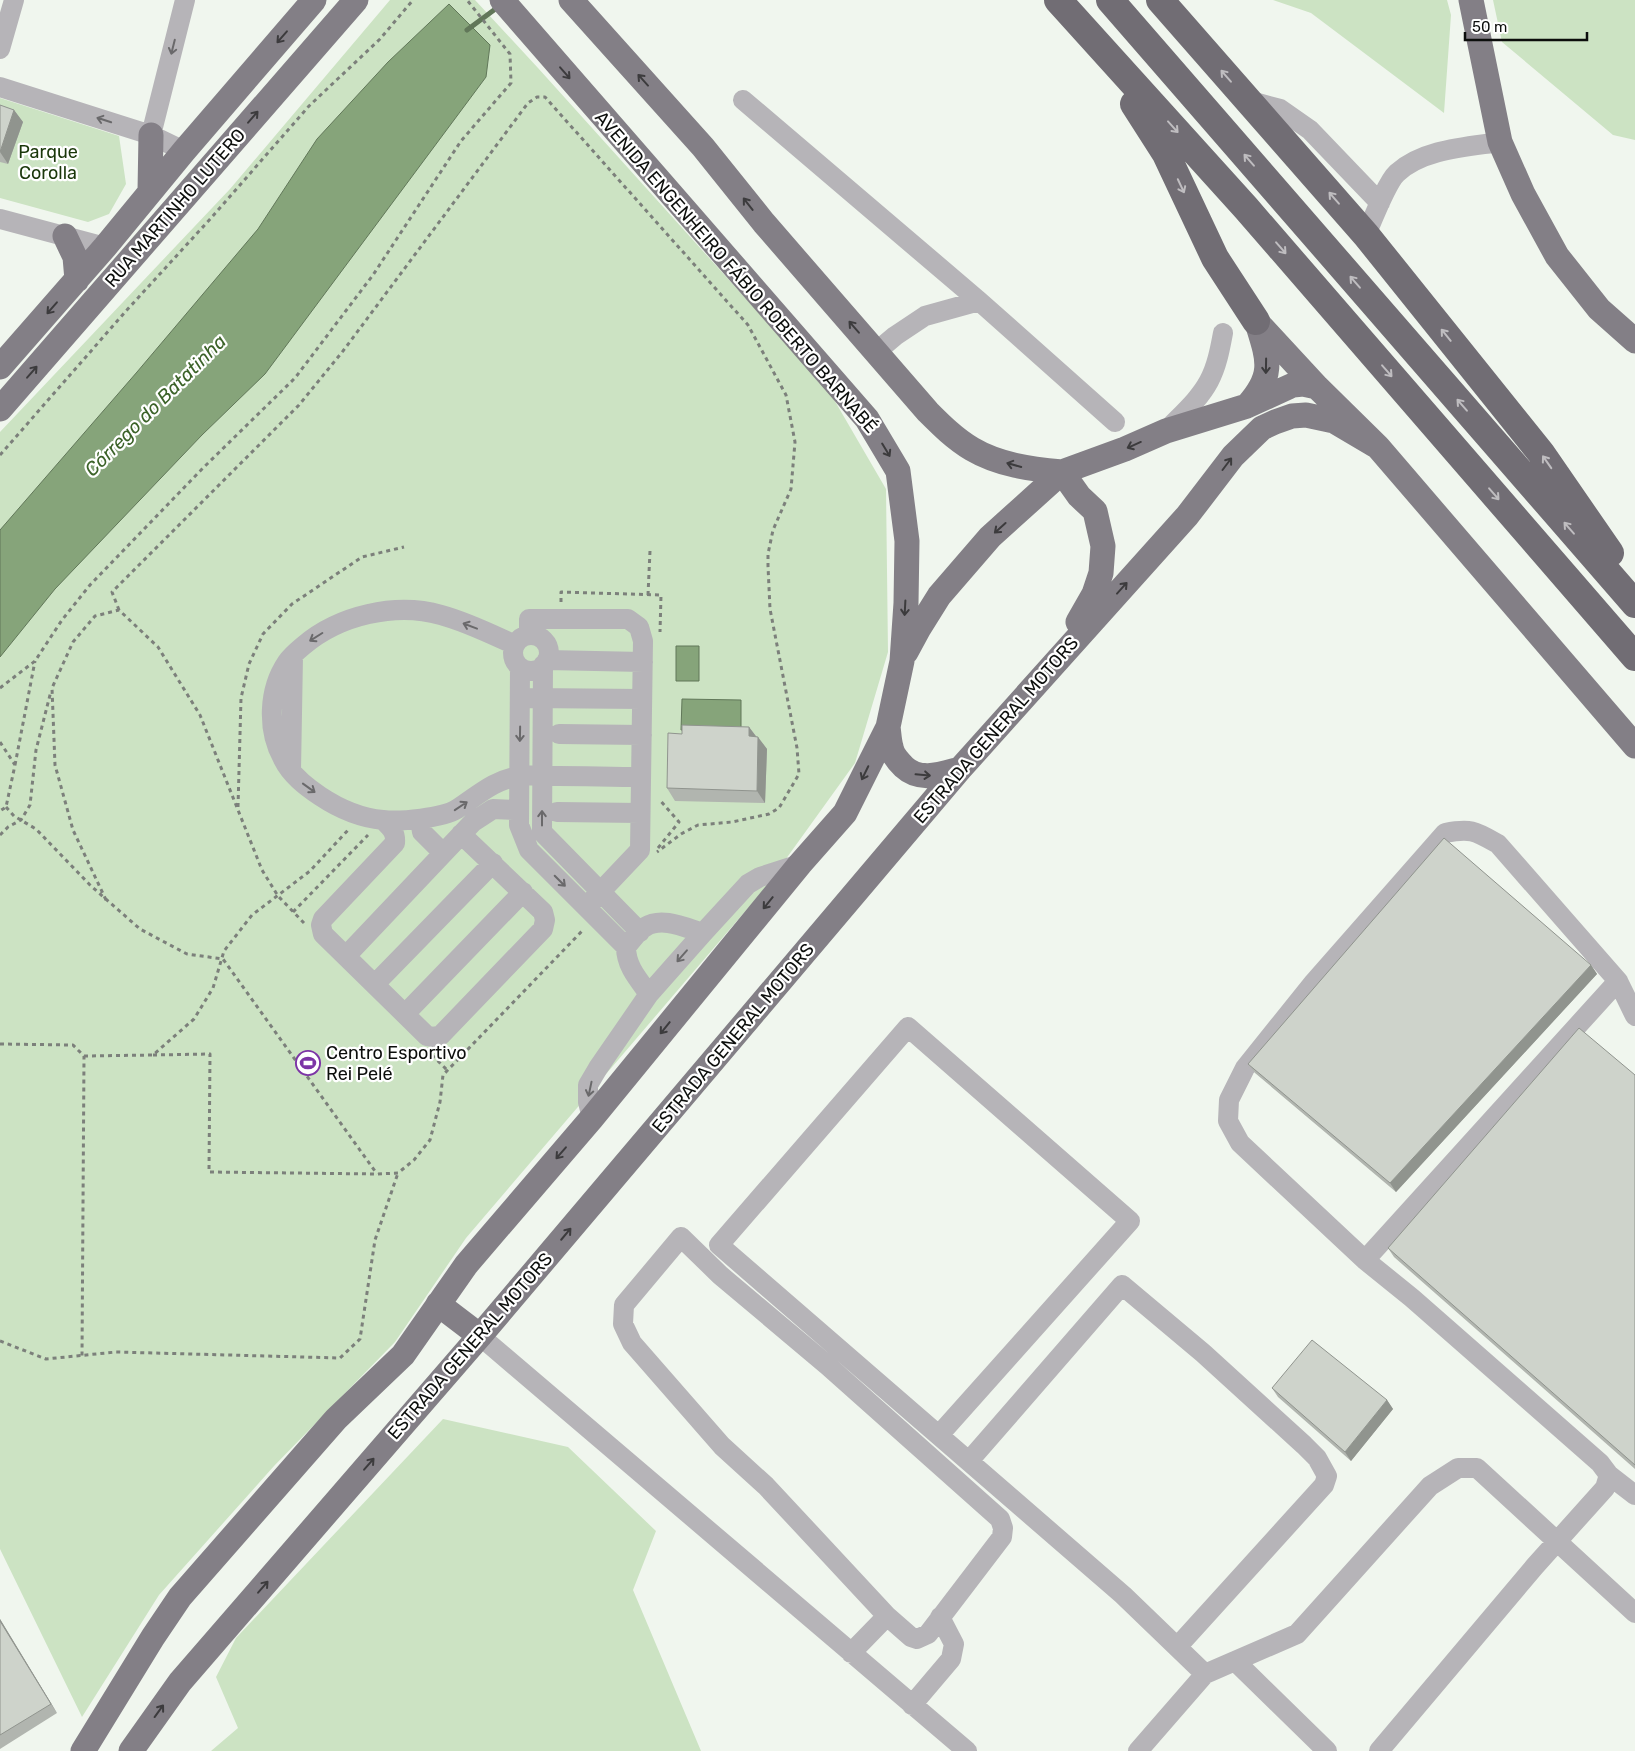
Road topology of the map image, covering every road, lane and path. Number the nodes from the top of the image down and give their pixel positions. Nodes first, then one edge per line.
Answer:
1 (14, 0) edge
2 (185, 0) edge
3 (314, 0) edge
4 (413, 0) edge
5 (466, 0) edge
6 (502, 0) edge
7 (1057, 0) edge
8 (1110, 0) edge
9 (1160, 0) edge
10 (1471, 0) edge
11 (572, 1) edge
12 (355, 2) edge
13 (0, 49) edge
14 (0, 87) edge
15 (743, 100) dead end
16 (1247, 100) junction
17 (151, 135) junction
18 (1500, 142) junction
19 (184, 151) junction
20 (207, 170) junction
21 (150, 191) junction
22 (1380, 203) junction
23 (0, 219) edge
24 (1366, 235) junction
25 (64, 236) junction
26 (105, 247) junction
27 (132, 256) junction
28 (77, 280) junction
29 (979, 301) junction
30 (1256, 321) junction
31 (1223, 333) dead end
32 (1635, 341) edge
33 (876, 352) junction
34 (0, 367) edge
35 (1318, 387) junction
36 (1246, 406) junction
37 (0, 409) edge
38 (1115, 422) dead end
39 (1166, 431) junction
40 (1378, 447) junction
41 (0, 455) edge
42 (1062, 472) junction
43 (650, 552) dead end
44 (1635, 588) edge
45 (648, 594) dead end
46 (1635, 604) edge
47 (119, 610) junction
48 (522, 640) junction
49 (1635, 657) edge
50 (35, 661) junction
51 (902, 661) junction
52 (643, 662) junction
53 (545, 663) junction
54 (520, 667) junction
55 (0, 688) edge
56 (52, 688) junction
57 (1032, 690) junction
58 (520, 698) junction
59 (543, 698) junction
60 (642, 699) junction
61 (888, 727) junction
62 (559, 734) dead end
63 (642, 735) junction
64 (0, 742) edge
65 (1635, 746) edge
66 (15, 765) junction
67 (960, 769) junction
68 (519, 776) junction
69 (543, 776) junction
70 (641, 777) junction
71 (6, 807) junction
72 (519, 810) junction
73 (0, 811) edge
74 (557, 812) dead end
75 (640, 813) junction
76 (357, 814) junction
77 (420, 819) junction
78 (22, 820) junction
79 (383, 820) junction
80 (461, 834) junction
81 (0, 835) edge
82 (443, 853) junction
83 (655, 853) dead end
84 (492, 863) junction
85 (800, 864) junction
86 (523, 892) junction
87 (601, 892) junction
88 (278, 896) junction
89 (106, 900) junction
90 (586, 907) junction
91 (293, 912) dead end
92 (640, 932) junction
93 (703, 932) junction
94 (626, 946) junction
95 (346, 956) junction
96 (223, 959) junction
97 (1618, 981) junction
98 (375, 984) junction
99 (649, 994) junction
100 (405, 1014) junction
101 (1635, 1016) edge
102 (0, 1044) edge
103 (84, 1056) junction
104 (592, 1118) junction
105 (398, 1173) dead end
106 (378, 1174) dead end
107 (1365, 1260) junction
108 (438, 1304) junction
109 (480, 1336) junction
110 (0, 1341) edge
111 (82, 1356) junction
112 (939, 1435) junction
113 (969, 1461) junction
114 (1609, 1475) junction
115 (1635, 1495) edge
116 (1557, 1542) junction
117 (1632, 1604) edge
118 (887, 1616) junction
119 (940, 1616) junction
120 (1178, 1646) junction
121 (851, 1653) junction
122 (1235, 1661) junction
123 (1205, 1674) junction
124 (912, 1705) junction
125 (83, 1751) edge
126 (131, 1751) edge
127 (967, 1751) edge
128 (1138, 1751) edge
129 (1327, 1751) edge
130 (1379, 1751) edge

1 - 13 street
2 -> 17 street
3 -> 19 main road, RUA MARTINHO LUTERO
4 - 41 path
5 - 50 path
6 -> 51 main road, AVENIDA ENGENHEIRO FÁBIO ROBERTO BARNABÉ
7 -> 30 highway
7 -> 49 highway
46 -> 8 highway
16 -> 9 highway
10 - 18 main road
33 -> 11 main road
20 -> 12 main road, RUA MARTINHO LUTERO
17 -> 14 street
15 - 29 street
16 - 22 street
24 -> 16 highway
17 - 19 street
17 - 21 main road
18 - 22 street
18 - 32 main road
19 - 20 main road
19 - 21 main road, RUA MARTINHO LUTERO
20 - 27 main road, RUA MARTINHO LUTERO
21 - 26 main road, RUA MARTINHO LUTERO
22 - 24 street
23 - 25 street
44 -> 24 highway
25 - 26 street
25 - 28 main road
26 - 27 main road
26 - 28 main road, RUA MARTINHO LUTERO
37 -> 27 main road, RUA MARTINHO LUTERO
28 -> 34 main road, RUA MARTINHO LUTERO
29 - 33 street
29 - 38 street
30 - 35 main road
30 -> 36 main road
31 - 39 street
42 -> 33 main road
35 - 36 main road
35 - 40 main road
36 - 39 main road
39 -> 42 main road
57 -> 40 main road, ESTRADA GENERAL MOTORS
40 - 65 main road
42 -> 51 main road
42 - 57 main road
43 - 45 path
47 - 56 path
47 - 83 path
47 - 88 path
48 - 52 street
48 - 53 street
48 - 54 street
48 -> 76 street
50 - 55 path
50 - 66 path
51 - 61 main road
52 - 53 street
52 - 60 street
53 - 54 street
53 - 59 street
54 - 58 street
56 - 78 path
56 - 89 path
57 - 67 main road, ESTRADA GENERAL MOTORS
58 - 59 street
58 -> 68 street
59 - 60 street
59 - 69 street
60 - 63 street
61 -> 67 main road
61 -> 85 main road
62 - 63 street
63 - 70 street
64 - 66 path
66 - 71 path
109 -> 67 main road, ESTRADA GENERAL MOTORS
68 - 69 street
68 - 72 street
77 -> 68 street
69 - 70 street
87 -> 69 street
70 - 75 street
71 - 73 path
71 - 78 path
72 - 80 street
72 -> 90 street
74 - 75 street
75 - 87 street
76 - 79 street
76 - 88 path
77 - 79 street
77 - 82 street
78 - 81 path
78 - 89 path
79 - 91 path
79 - 95 street
80 - 82 street
80 - 84 street
82 - 95 street
84 - 86 street
84 - 98 street
85 - 93 street
85 -> 104 main road
86 - 100 street
86 - 100 street
87 - 90 street
87 - 92 street
88 - 96 path
89 - 96 path
90 - 94 street
92 - 93 street
92 - 94 street
93 -> 99 street
94 - 99 street
95 - 98 street
96 - 103 path
96 - 106 path
97 - 101 street
97 - 107 street
97 - 107 street
98 - 100 street
99 -> 104 street
102 - 103 path
103 - 111 path
104 -> 108 main road
105 - 111 path
107 - 114 street
108 - 109 main road
108 - 125 main road
109 - 121 street
126 -> 109 main road, ESTRADA GENERAL MOTORS
110 - 111 path
112 - 112 street
112 - 113 street
113 - 120 street
113 - 120 street
114 - 115 street
114 - 116 street
116 - 117 street
116 - 122 street
116 - 130 street
118 - 119 street
118 - 119 street
118 - 121 street
119 - 124 street
120 - 123 street
121 - 124 street
122 - 123 street
122 - 129 street
123 - 128 street
124 - 127 street

